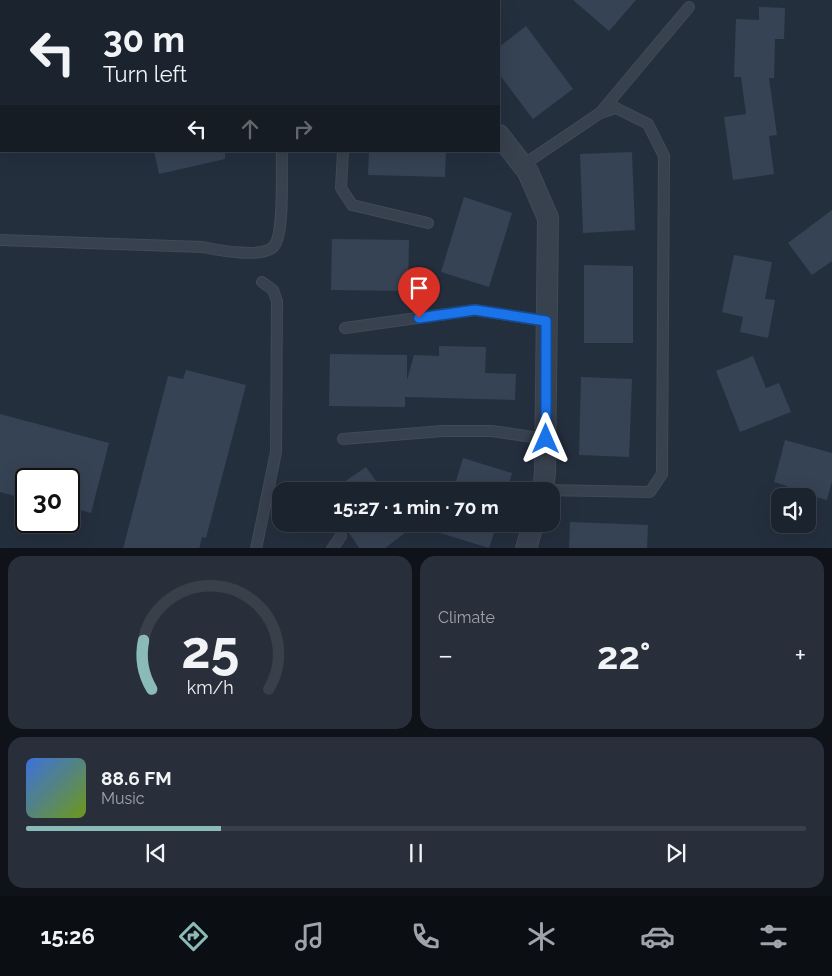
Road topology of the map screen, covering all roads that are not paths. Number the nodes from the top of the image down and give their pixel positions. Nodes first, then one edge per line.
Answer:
1 (689, 8) dead end
2 (600, 113) junction
3 (500, 136) edge
4 (282, 152) edge
5 (343, 152) edge
6 (524, 165) junction
7 (428, 223) dead end
8 (0, 240) edge
9 (262, 282) dead end
10 (546, 321) junction
11 (345, 328) dead end
12 (343, 439) dead end
13 (546, 439) junction
14 (544, 482) edge
15 (560, 491) edge
16 (531, 532) edge
17 (340, 536) dead end
18 (256, 548) edge
19 (332, 548) edge
20 (526, 548) edge

1 - 2 lane
2 - 6 lane
2 - 15 lane
3 - 6 street
4 - 8 lane
5 - 7 lane
6 - 10 street
9 - 18 lane
10 - 11 lane
10 - 13 street
12 - 13 lane
13 - 14 street
16 - 20 street
17 - 19 lane

